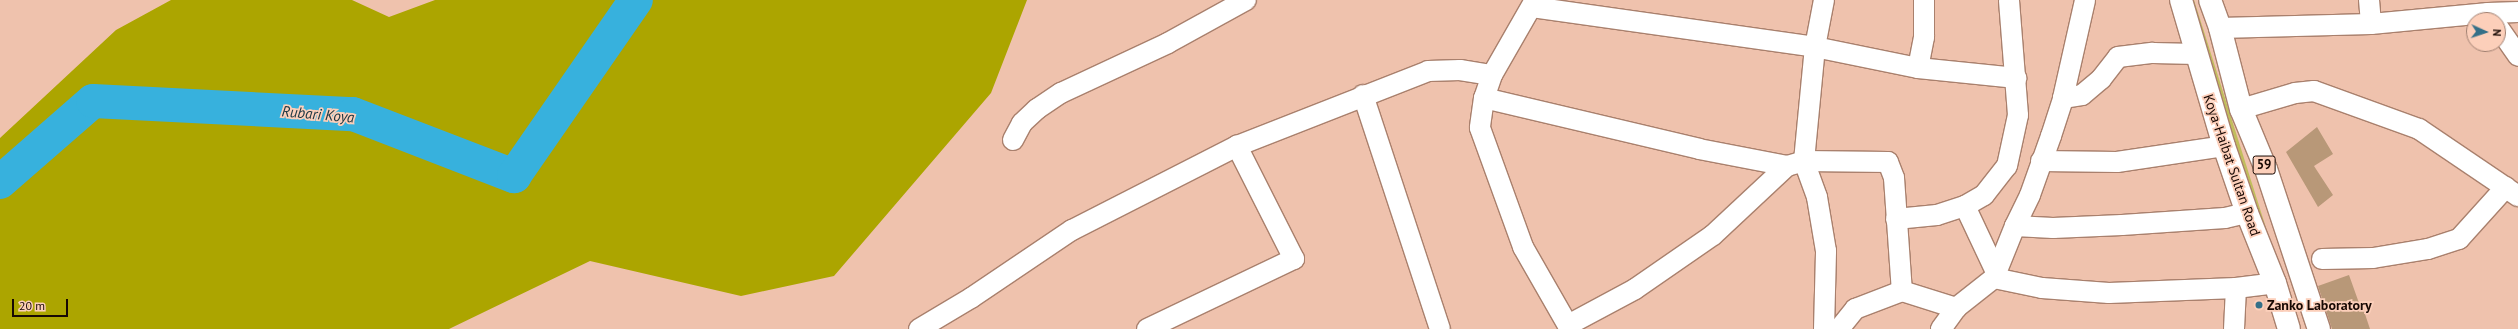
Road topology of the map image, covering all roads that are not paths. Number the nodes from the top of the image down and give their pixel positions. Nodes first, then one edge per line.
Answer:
1 (1824, 0) edge
2 (1924, 0) edge
3 (2009, 0) edge
4 (2181, 0) edge
5 (2210, 0) edge
6 (2369, 0) edge
7 (1244, 1) edge
8 (2081, 1) edge
9 (1534, 3) edge
10 (2518, 12) edge
11 (2506, 16) edge
12 (2466, 21) edge
13 (2371, 24) junction
14 (2220, 28) junction
15 (2506, 39) edge
16 (1815, 48) junction
17 (2196, 54) junction
18 (2518, 56) edge
19 (1918, 68) junction
20 (1492, 75) junction
21 (2016, 78) junction
22 (1363, 95) junction
23 (1484, 98) junction
24 (2063, 98) junction
25 (2241, 109) junction
26 (1013, 140) dead end
27 (1237, 146) junction
28 (2224, 146) junction
29 (2041, 161) junction
30 (1796, 164) junction
31 (2512, 192) edge
32 (1965, 206) junction
33 (2247, 213) junction
34 (1896, 219) junction
35 (2015, 226) junction
36 (2322, 259) dead end
37 (1995, 275) junction
38 (2275, 283) junction
39 (2236, 288) junction
40 (1902, 290) junction
41 (1956, 308) junction
42 (1569, 327) edge
43 (919, 329) edge
44 (1147, 329) edge
45 (1440, 329) edge
46 (1824, 329) edge
47 (1839, 329) edge
48 (1940, 329) edge
49 (2234, 329) edge
50 (2289, 329) edge
51 (2319, 329) edge

1 - 16 street
2 - 19 street
3 - 21 street
4 - 17 main road, Koya-Haibat Sultan Road / 59
5 - 14 main road, 59
6 - 13 street
7 - 26 street
8 - 24 street
9 - 16 street
9 - 20 street
10 - 11 street
12 - 13 street
13 - 14 street
14 - 25 main road, 59
15 - 18 street
16 - 19 street
16 - 30 street
17 - 24 street
17 - 28 main road, Koya-Haibat Sultan Road / 59
19 - 21 street
20 - 22 street
20 - 23 street
21 - 32 street
22 - 27 street
22 - 45 street
23 - 30 street
23 - 42 street
24 - 29 street
25 - 31 street
25 - 51 main road, 59
27 - 43 street
27 - 44 street
28 - 29 street
28 - 33 main road, Koya-Haibat Sultan Road / 59
29 - 35 street
30 - 34 street
30 - 42 street
30 - 46 street
31 - 36 street
32 - 34 street
32 - 37 street
33 - 35 street
33 - 38 main road, Koya-Haibat Sultan Road / 59
34 - 40 street
35 - 37 street
37 - 39 street
37 - 41 street
38 - 39 street
38 - 50 main road, Koya-Haibat Sultan Road / 59
39 - 49 street
40 - 41 street
40 - 47 street
41 - 48 street

